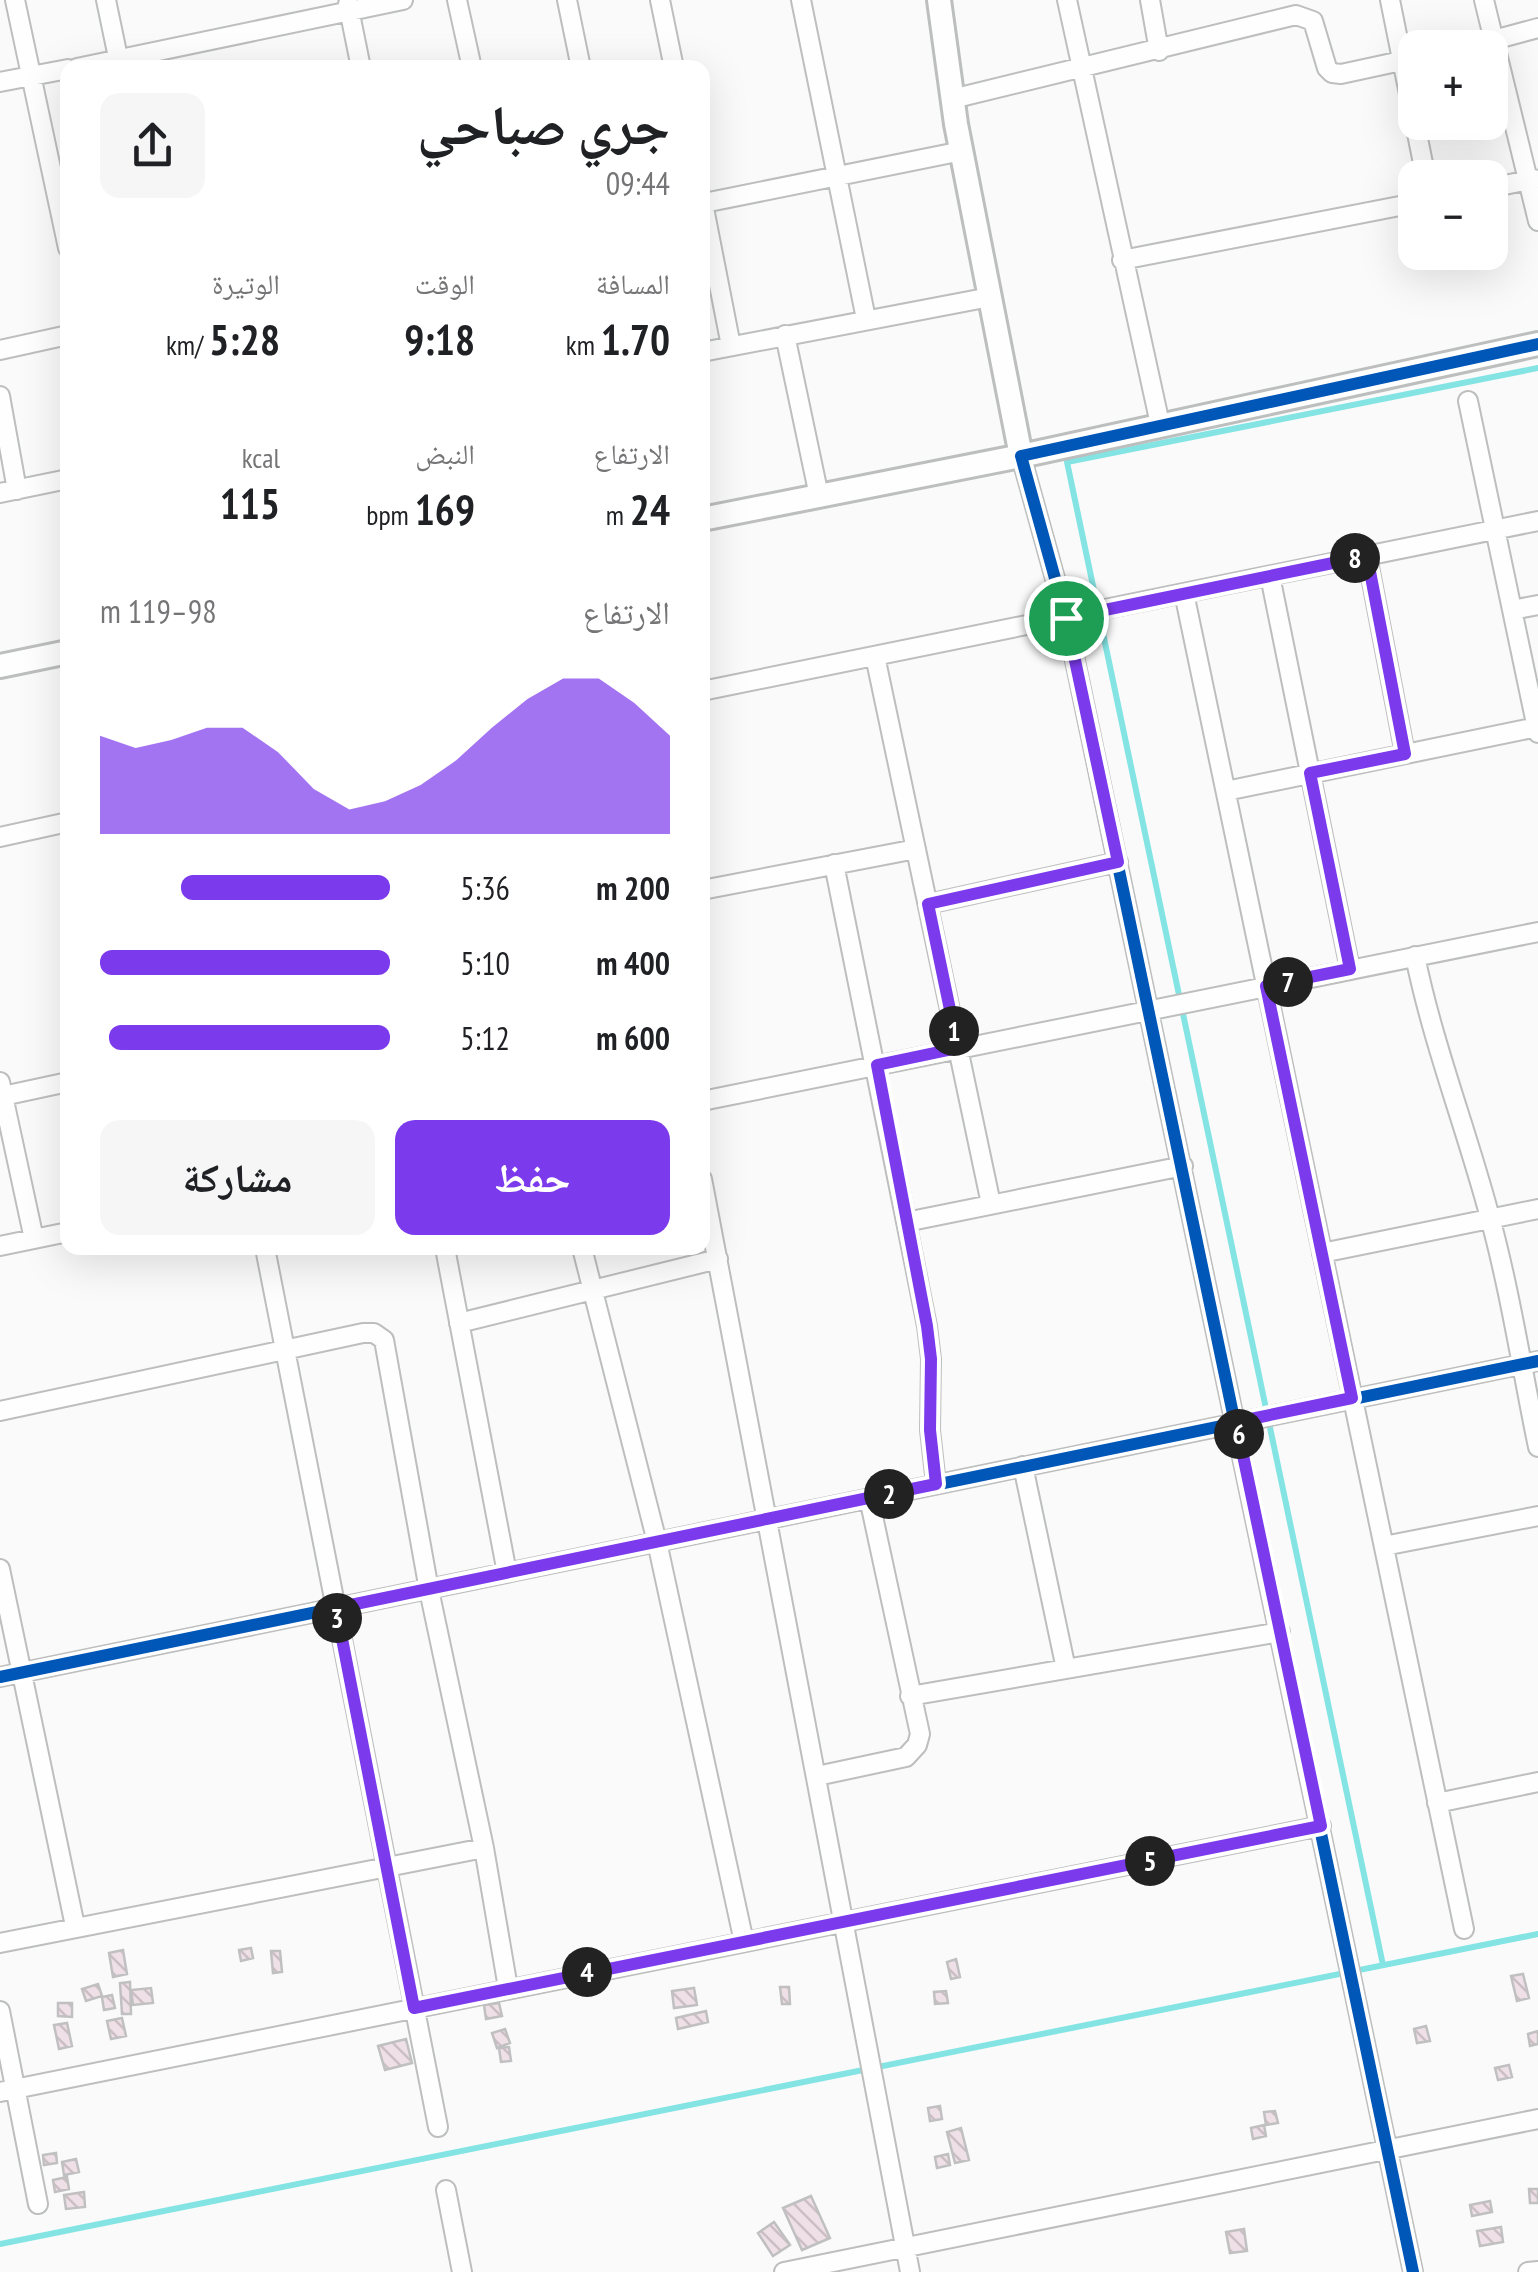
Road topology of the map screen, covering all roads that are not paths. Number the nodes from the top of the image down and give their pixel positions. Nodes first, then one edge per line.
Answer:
1 (15, 0) edge
2 (106, 0) edge
3 (403, 0) edge
4 (458, 0) edge
5 (567, 0) edge
6 (660, 0) edge
7 (801, 0) edge
8 (939, 0) edge
9 (1067, 0) edge
10 (1150, 0) edge
11 (1390, 0) edge
12 (1484, 0) edge
13 (348, 6) edge
14 (1538, 28) edge
15 (1400, 30) edge
16 (1490, 30) edge
17 (1508, 37) edge
18 (1160, 51) junction
19 (119, 60) edge
20 (136, 60) edge
21 (359, 60) edge
22 (470, 60) edge
23 (579, 60) edge
24 (672, 60) edge
25 (1398, 61) edge
26 (1080, 68) junction
27 (60, 71) edge
28 (32, 76) junction
29 (0, 82) edge
30 (1508, 97) edge
31 (952, 99) junction
32 (962, 151) junction
33 (837, 176) junction
34 (1532, 180) edge
35 (710, 200) edge
36 (1398, 206) edge
37 (60, 210) edge
38 (1538, 221) edge
39 (710, 236) edge
40 (1122, 260) junction
41 (990, 296) junction
42 (866, 320) junction
43 (785, 336) junction
44 (60, 337) edge
45 (1538, 344) edge
46 (732, 346) junction
47 (0, 350) edge
48 (710, 350) edge
49 (0, 396) edge
50 (1468, 400) dead end
51 (1160, 424) junction
52 (1021, 456) junction
53 (60, 481) edge
54 (9, 491) edge
55 (819, 496) junction
56 (710, 517) edge
57 (1538, 521) edge
58 (1495, 530) junction
59 (1367, 556) junction
60 (1270, 576) junction
61 (1184, 593) junction
62 (1538, 604) edge
63 (1512, 610) junction
64 (1066, 618) junction
65 (60, 654) edge
66 (876, 656) junction
67 (0, 666) edge
68 (710, 689) edge
69 (1537, 730) edge
70 (1405, 754) junction
71 (1310, 773) junction
72 (1226, 791) junction
73 (60, 824) edge
74 (0, 836) edge
75 (916, 848) junction
76 (1118, 862) junction
77 (834, 864) junction
78 (710, 888) edge
79 (928, 904) junction
80 (1538, 932) edge
81 (1415, 956) junction
82 (1350, 969) junction
83 (1266, 986) junction
84 (1150, 1009) junction
85 (958, 1048) junction
86 (877, 1065) junction
87 (60, 1083) edge
88 (1, 1089) edge
89 (710, 1099) edge
90 (1183, 1166) junction
91 (991, 1204) junction
92 (1538, 1209) edge
93 (1491, 1218) junction
94 (710, 1219) edge
95 (906, 1222) junction
96 (60, 1233) edge
97 (34, 1238) junction
98 (0, 1246) edge
99 (1322, 1254) junction
100 (266, 1255) edge
101 (445, 1255) edge
102 (584, 1255) edge
103 (718, 1259) junction
104 (595, 1289) junction
105 (459, 1323) junction
106 (285, 1350) junction
107 (1530, 1363) edge
108 (1352, 1398) junction
109 (0, 1411) edge
110 (1236, 1422) junction
111 (1538, 1447) edge
112 (1024, 1466) junction
113 (936, 1484) junction
114 (869, 1498) junction
115 (1538, 1516) edge
116 (769, 1519) junction
117 (657, 1542) junction
118 (1384, 1546) junction
119 (0, 1569) edge
120 (507, 1572) junction
121 (429, 1590) junction
122 (336, 1608) junction
123 (1280, 1632) junction
124 (1066, 1669) junction
125 (22, 1673) junction
126 (0, 1677) edge
127 (910, 1696) junction
128 (817, 1776) junction
129 (1538, 1782) edge
130 (1437, 1802) junction
131 (1321, 1826) junction
132 (484, 1848) junction
133 (386, 1868) junction
134 (844, 1922) junction
135 (75, 1926) junction
136 (1464, 1930) dead end
137 (744, 1942) junction
138 (0, 1943) edge
139 (508, 1988) junction
140 (414, 2008) junction
141 (0, 2011) edge
142 (7, 2091) edge
143 (1538, 2119) edge
144 (438, 2128) dead end
145 (1388, 2150) junction
146 (446, 2190) dead end
147 (38, 2204) dead end
148 (905, 2248) junction
149 (1538, 2271) edge
150 (462, 2272) edge
151 (784, 2272) edge
152 (910, 2272) edge
153 (1413, 2272) edge
154 (1528, 2272) edge

1 - 28 street
2 - 19 street
3 - 13 street
4 - 22 street
5 - 23 street
6 - 24 street
7 - 33 street
8 - 31 main road
9 - 26 street
10 - 18 street
11 - 15 street
12 - 16 street
13 - 20 street
13 - 21 street
14 - 17 street
18 - 25 street
18 - 26 street
26 - 31 street
26 - 40 street
27 - 28 street
28 - 29 street
28 - 37 street
30 - 34 street
31 - 32 main road
32 - 33 street
32 - 41 main road
33 - 35 street
33 - 42 street
34 - 38 street
36 - 40 street
39 - 46 street
40 - 51 street
41 - 42 street
41 - 52 main road
42 - 43 street
43 - 46 street
43 - 55 street
44 - 47 street
45 - 51 main road
46 - 48 street
49 - 54 street
50 - 58 street
51 - 52 main road
52 - 55 main road
52 - 64 street
53 - 54 street
55 - 56 main road
57 - 58 street
58 - 59 street
58 - 63 street
59 - 60 street
59 - 70 street
60 - 61 street
60 - 71 street
61 - 64 street
61 - 72 street
62 - 63 street
63 - 69 street
64 - 66 street
64 - 76 street
65 - 67 main road
66 - 68 street
66 - 75 street
69 - 70 street
70 - 71 street
71 - 72 street
71 - 82 street
72 - 83 street
73 - 74 street
75 - 77 street
75 - 79 street
76 - 79 street
76 - 84 street
77 - 78 street
77 - 86 street
79 - 85 street
80 - 81 street
81 - 82 street
81 - 93 street
82 - 83 street
83 - 84 street
83 - 99 street
84 - 85 street
84 - 90 street
85 - 86 street
85 - 91 street
86 - 89 street
86 - 95 street
87 - 88 street
88 - 97 street
90 - 91 street
90 - 110 street
91 - 95 street
92 - 93 street
93 - 99 street
93 - 107 street
94 - 103 street
95 - 113 street
96 - 97 street
97 - 98 street
99 - 108 street
100 - 106 street
101 - 105 street
102 - 104 street
103 - 104 street
103 - 116 street
104 - 105 street
104 - 117 street
105 - 120 street
106 - 109 street
106 - 121 street
106 - 122 street
107 - 108 street
107 - 111 street
108 - 110 street
108 - 118 street
110 - 112 street
110 - 123 street
112 - 113 street
112 - 124 street
113 - 114 street
114 - 116 street
114 - 127 street
115 - 118 street
116 - 117 street
116 - 128 street
117 - 120 street
117 - 137 street
118 - 130 street
119 - 125 street
120 - 121 street
121 - 122 street
121 - 132 street
122 - 125 street
122 - 133 street
123 - 124 street
123 - 131 street
124 - 127 street
125 - 126 street
125 - 135 street
127 - 128 street
128 - 134 street
129 - 130 street
130 - 136 street
131 - 134 street
131 - 145 street
132 - 133 street
132 - 139 street
133 - 135 street
133 - 140 street
134 - 137 street
134 - 148 street
135 - 138 street
137 - 139 street
139 - 140 street
140 - 142 street
140 - 144 street
141 - 142 street
142 - 147 street
143 - 145 street
145 - 148 street
145 - 153 street
146 - 150 street
148 - 151 street
148 - 152 street
149 - 154 street

